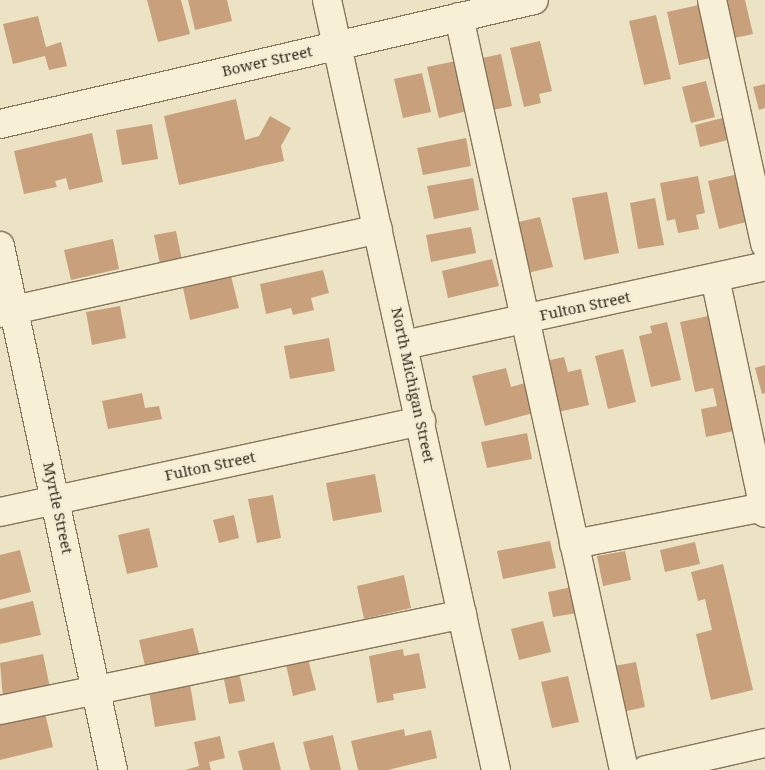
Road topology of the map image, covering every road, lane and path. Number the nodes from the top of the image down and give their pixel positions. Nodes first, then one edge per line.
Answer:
1 (327, 0) edge
2 (534, 0) edge
3 (712, 0) edge
4 (460, 17) junction
5 (337, 46) junction
6 (0, 124) edge
7 (378, 229) junction
8 (765, 244) edge
9 (0, 249) edge
10 (765, 266) edge
11 (715, 278) junction
12 (7, 312) edge
13 (525, 319) junction
14 (404, 345) junction
15 (421, 420) junction
16 (57, 500) junction
17 (764, 510) edge
18 (0, 512) edge
19 (574, 544) junction
20 (462, 614) junction
21 (96, 689) junction
22 (0, 710) edge
23 (765, 743) edge
24 (114, 770) edge
25 (496, 770) edge
26 (624, 770) edge
27 (646, 770) edge

1 - 5 street, North Michigan Street
2 - 4 street, Bower Street
3 - 8 street
4 - 5 street, Bower Street
4 - 13 street
5 - 6 street, Bower Street
5 - 7 street, North Michigan Street
7 - 12 street
7 - 14 street, North Michigan Street
9 - 12 street, Myrtle Street
10 - 11 street, Fulton Street
11 - 13 street, Fulton Street
11 - 17 street
12 - 16 street, Myrtle Street
13 - 14 street, Fulton Street
13 - 19 street
14 - 15 street, North Michigan Street
15 - 16 street, Fulton Street
15 - 20 street, North Michigan Street
16 - 18 street, Fulton Street
16 - 21 street, Myrtle Street
17 - 19 street
19 - 26 street
20 - 21 street
20 - 25 street, North Michigan Street
21 - 22 street
21 - 24 street, Myrtle Street
23 - 27 street

